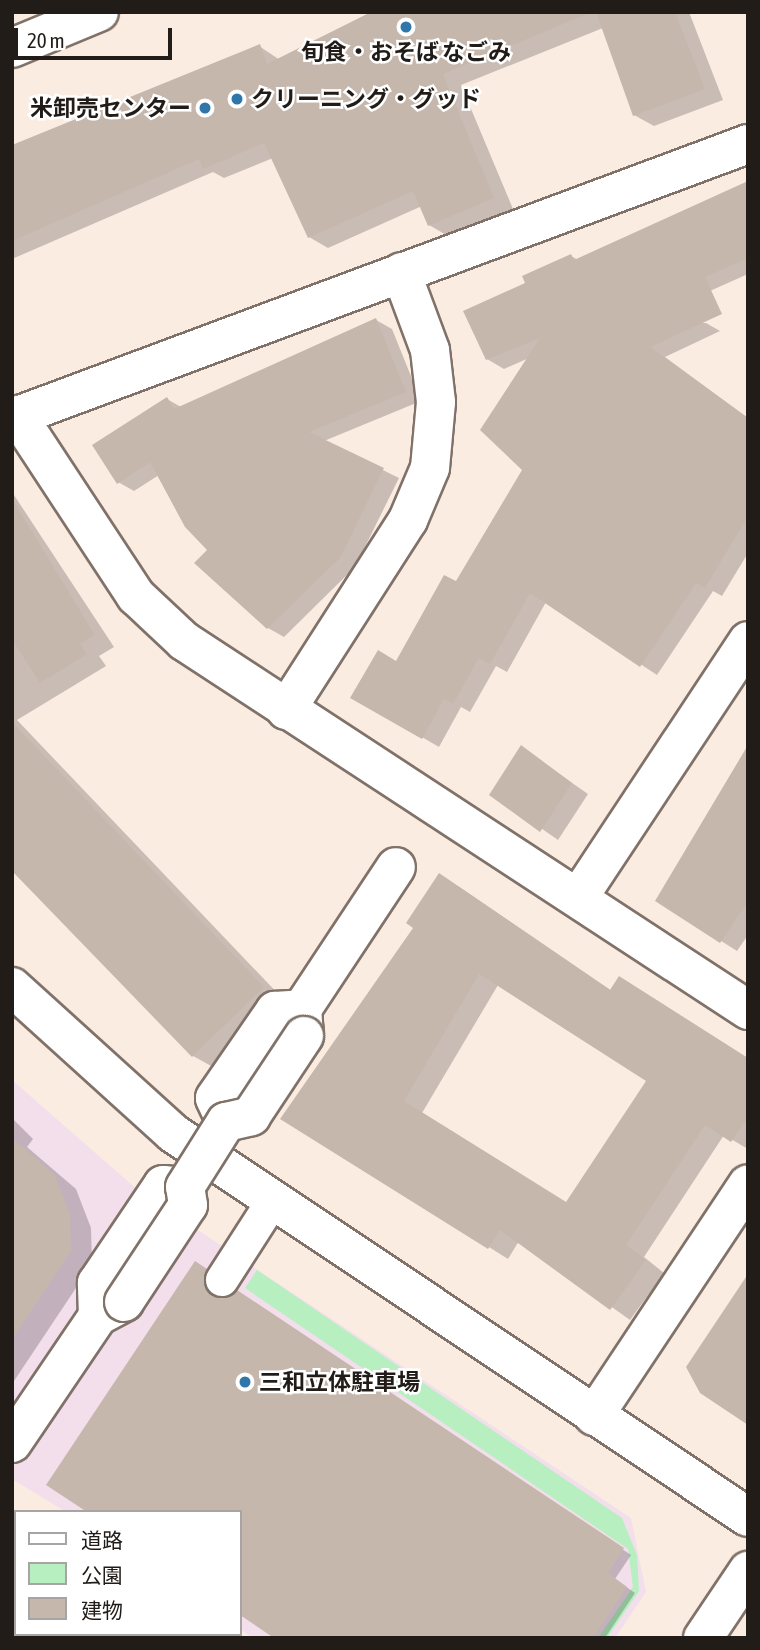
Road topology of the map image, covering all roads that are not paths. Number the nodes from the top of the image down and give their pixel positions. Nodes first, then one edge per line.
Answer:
1 (99, 12) edge
2 (12, 48) edge
3 (748, 144) edge
4 (401, 272) junction
5 (15, 416) edge
6 (748, 641) edge
7 (286, 710) junction
8 (396, 867) dead end
9 (578, 898) junction
10 (12, 987) edge
11 (748, 1010) edge
12 (748, 1184) edge
13 (272, 1202) junction
14 (222, 1280) dead end
15 (594, 1416) junction
16 (12, 1443) edge
17 (748, 1517) edge
18 (748, 1571) edge
19 (703, 1638) edge

1 - 2 street
3 - 4 street
4 - 5 street
4 - 7 street
5 - 7 street
6 - 9 street
7 - 9 street
8 - 16 street, bridge
9 - 11 street
10 - 13 street
12 - 15 street
13 - 14 lane
13 - 15 street
15 - 17 street
18 - 19 street

